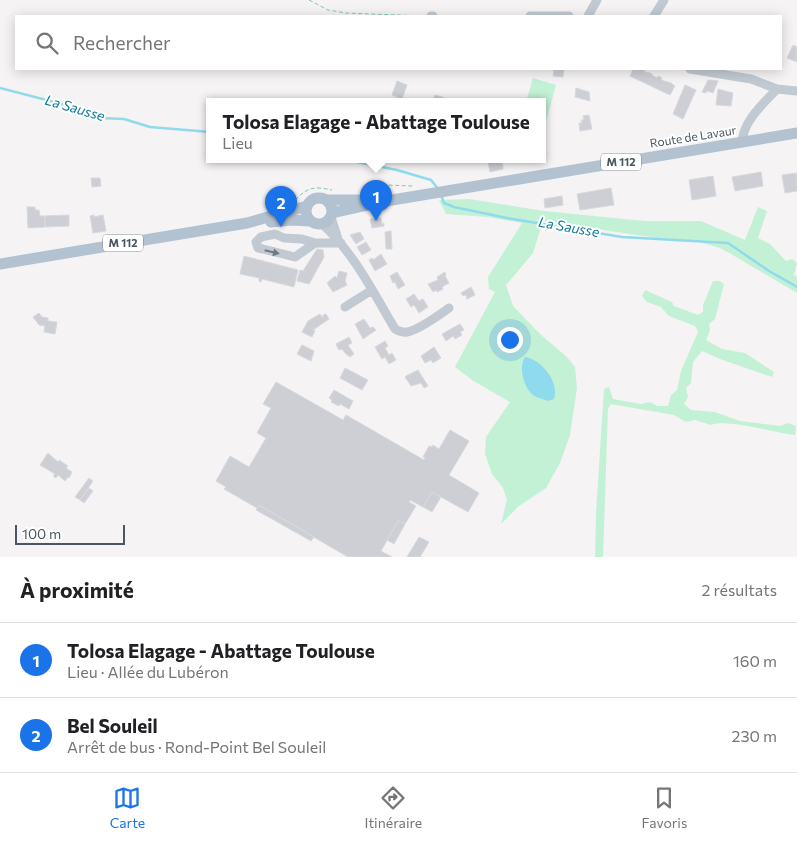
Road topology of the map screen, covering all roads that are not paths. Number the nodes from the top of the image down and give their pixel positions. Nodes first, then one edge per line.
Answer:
1 (597, 0) edge
2 (664, 0) edge
3 (589, 15) edge
4 (655, 15) edge
5 (696, 70) edge
6 (777, 89) junction
7 (797, 92) edge
8 (797, 134) edge
9 (742, 142) junction
10 (326, 200) junction
11 (386, 201) junction
12 (306, 206) junction
13 (332, 215) junction
14 (310, 221) junction
15 (246, 223) junction
16 (322, 224) junction
17 (315, 243) junction
18 (341, 243) junction
19 (0, 264) edge
20 (372, 290) junction
21 (345, 307) dead end
22 (449, 308) dead end

1 - 3 street
2 - 4 street
5 - 6 street
6 - 7 street
6 - 9 street
8 - 9 main road, Route de Lavaur / M 112
9 - 11 main road, Route de Lavaur / M 112
10 - 11 main road, M 112
10 - 12 main road
10 - 13 main road
11 - 13 main road, M 112
12 - 14 main road
12 - 15 main road, M 112
13 - 16 main road
13 - 18 street
14 - 15 main road, M 112
14 - 16 main road
15 - 19 main road, M 112
16 - 18 street
17 -> 17 street
17 - 18 street
18 - 20 street
20 - 21 street
20 - 22 street

